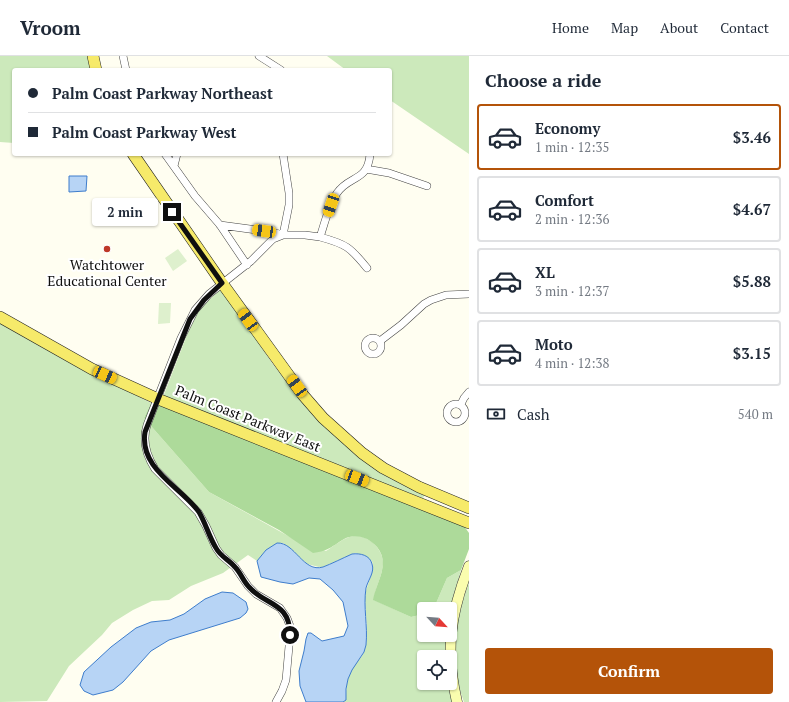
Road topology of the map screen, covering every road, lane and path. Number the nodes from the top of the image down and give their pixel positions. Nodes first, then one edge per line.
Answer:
1 (93, 56) edge
2 (123, 56) edge
3 (259, 56) edge
4 (96, 68) edge
5 (126, 68) edge
6 (278, 68) edge
7 (134, 156) edge
8 (166, 156) edge
9 (176, 156) edge
10 (283, 156) edge
11 (369, 156) edge
12 (174, 166) junction
13 (366, 169) junction
14 (427, 186) dead end
15 (220, 225) junction
16 (283, 235) junction
17 (320, 237) junction
18 (247, 265) junction
19 (367, 268) dead end
20 (222, 283) junction
21 (469, 294) edge
22 (0, 317) edge
23 (380, 341) dead end
24 (469, 392) edge
25 (158, 399) junction
26 (461, 404) dead end
27 (469, 508) edge
28 (469, 523) edge
29 (469, 566) edge
30 (276, 702) edge
31 (457, 702) edge

1 - 4 main road
2 - 5 street
3 - 6 street
7 - 20 main road
8 - 12 street
9 - 12 street
10 - 16 street
11 - 13 street
12 - 15 street
13 - 14 street
13 - 17 street
15 - 16 street
15 - 18 street
16 - 17 street
16 - 18 street
17 - 19 street
18 - 20 street
20 - 25 street
20 - 27 main road
21 - 23 street
22 - 25 main road, Palm Coast Parkway East
24 - 26 street
25 - 28 main road, Palm Coast Parkway East
25 - 30 street
29 - 31 street

